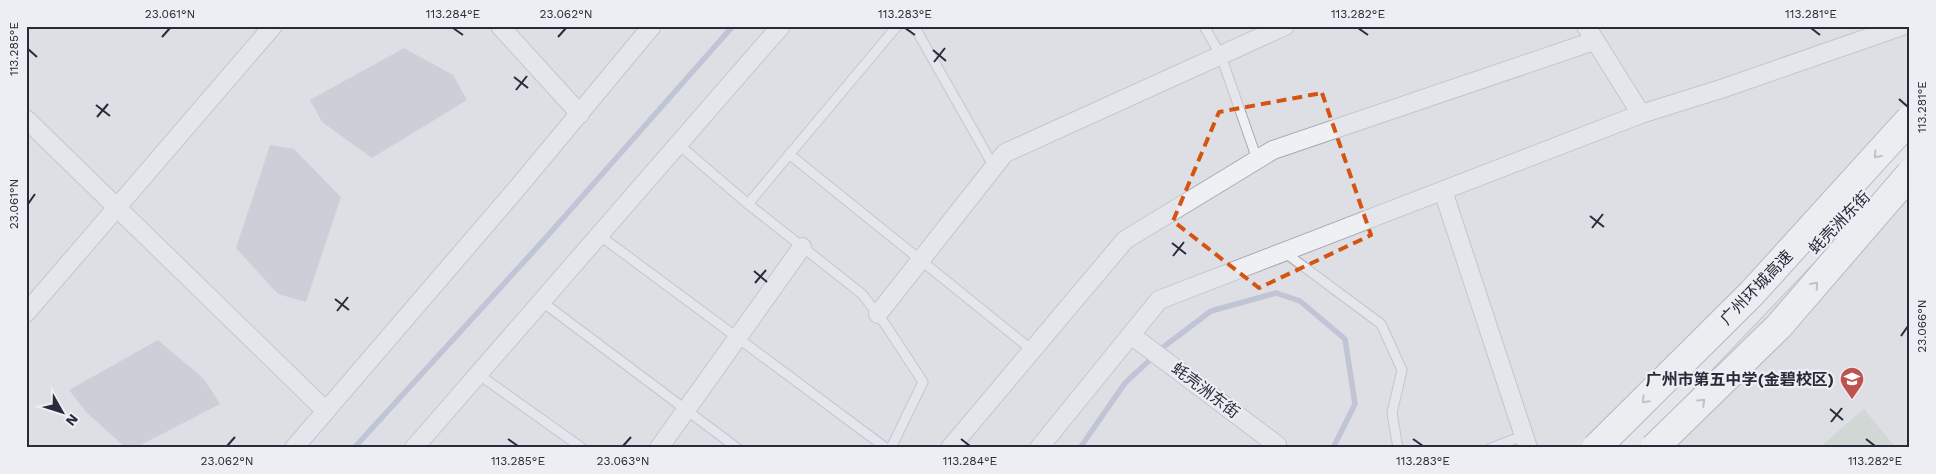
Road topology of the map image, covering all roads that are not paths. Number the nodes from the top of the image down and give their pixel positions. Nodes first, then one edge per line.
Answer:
1 (273, 26) edge
2 (500, 26) edge
3 (652, 26) edge
4 (780, 26) edge
5 (897, 26) edge
6 (914, 26) edge
7 (1204, 26) edge
8 (1285, 26) edge
9 (1902, 26) edge
10 (1869, 31) edge
11 (1590, 34) edge
12 (1221, 56) junction
13 (580, 114) junction
14 (1640, 114) junction
15 (26, 119) edge
16 (1910, 119) edge
17 (678, 144) junction
18 (1910, 149) edge
19 (790, 154) junction
20 (1257, 159) junction
21 (994, 167) junction
22 (1910, 174) edge
23 (1443, 191) junction
24 (748, 204) junction
25 (118, 206) junction
26 (599, 235) junction
27 (802, 246) junction
28 (1284, 252) junction
29 (920, 260) junction
30 (541, 301) junction
31 (26, 313) edge
32 (878, 314) junction
33 (1131, 335) junction
34 (737, 338) junction
35 (1032, 350) junction
36 (478, 374) junction
37 (686, 410) junction
38 (326, 411) junction
39 (1526, 442) edge
40 (420, 446) edge
41 (294, 448) edge
42 (582, 448) edge
43 (659, 448) edge
44 (738, 448) edge
45 (886, 448) edge
46 (891, 448) edge
47 (950, 448) edge
48 (1039, 448) edge
49 (1276, 448) edge
50 (1398, 448) edge
51 (1491, 448) edge
52 (1596, 448) edge
53 (1624, 448) edge
54 (1654, 448) edge

1 - 25 street
2 - 13 street
3 - 13 street
4 - 17 street
5 - 19 lane
6 - 21 lane
7 - 12 lane
8 - 12 street
9 - 10 street
10 - 14 street
11 - 14 street
11 - 20 street
12 - 20 lane
12 - 21 street
13 - 38 street
14 - 23 street
15 - 25 street
16 -> 52 highway, 广州环城高速, bridge
17 - 24 lane
17 - 26 street
18 - 53 street, 蚝壳洲东街
19 - 24 lane
19 - 29 lane
20 - 35 street
21 - 29 street
54 -> 22 highway, bridge
23 - 28 street
23 - 39 street
24 - 27 lane
25 - 31 street
25 - 38 street
26 - 30 street
26 - 34 lane
27 - 32 lane
27 - 34 street
28 - 33 street
28 - 50 lane
29 - 32 street
29 - 35 lane
30 - 36 street
30 - 37 lane
32 - 46 lane
33 - 48 street
33 - 49 street, 蚝壳洲东街
34 - 37 street
34 - 45 lane
35 - 47 street
36 - 40 street
36 - 42 lane
37 - 43 street
37 - 44 lane
38 - 41 street
39 - 51 lane

